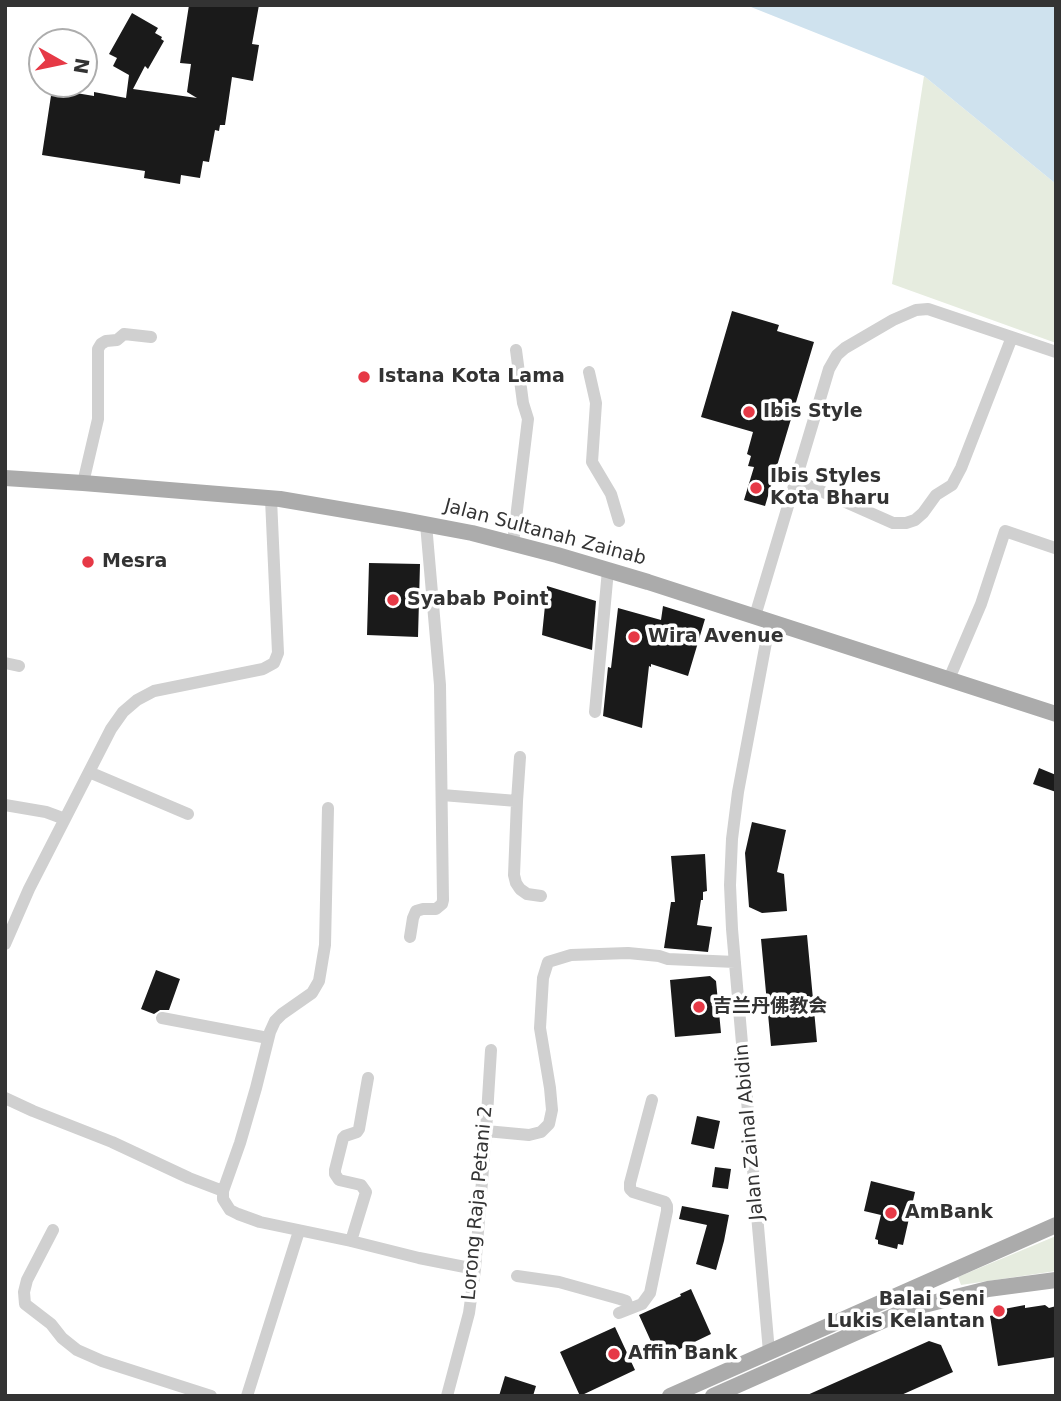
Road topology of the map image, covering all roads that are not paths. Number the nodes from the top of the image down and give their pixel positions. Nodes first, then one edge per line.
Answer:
1 (151, 337) dead end
2 (1012, 337) junction
3 (516, 349) dead end
4 (1056, 352) edge
5 (589, 372) dead end
6 (5, 478) edge
7 (796, 480) junction
8 (83, 483) junction
9 (271, 499) junction
10 (619, 521) dead end
11 (426, 524) junction
12 (513, 543) junction
13 (1055, 548) edge
14 (608, 570) junction
15 (762, 619) junction
16 (5, 663) edge
17 (19, 666) dead end
18 (949, 679) junction
19 (595, 712) dead end
20 (1056, 714) edge
21 (520, 757) dead end
22 (89, 772) junction
23 (442, 795) junction
24 (517, 801) junction
25 (5, 805) edge
26 (328, 808) dead end
27 (188, 814) dead end
28 (65, 819) junction
29 (541, 896) dead end
30 (410, 937) dead end
31 (5, 944) edge
32 (735, 962) junction
33 (162, 1018) dead end
34 (268, 1038) junction
35 (491, 1051) dead end
36 (368, 1079) dead end
37 (5, 1098) edge
38 (652, 1100) dead end
39 (486, 1131) junction
40 (223, 1191) junction
41 (1054, 1225) edge
42 (53, 1230) dead end
43 (299, 1231) junction
44 (351, 1241) junction
45 (475, 1269) junction
46 (517, 1276) dead end
47 (1056, 1280) edge
48 (769, 1352) junction
49 (211, 1396) edge
50 (247, 1396) edge
51 (447, 1396) edge
52 (670, 1396) edge
53 (713, 1396) edge

1 - 8 street
2 - 4 street
2 - 7 street, Jalan Zainal Abidin
2 - 7 street
3 - 12 street
5 - 10 street
6 - 8 main road, Jalan Sultanah Zainab
7 - 15 street, Jalan Zainal Abidin
8 - 9 main road, Jalan Sultanah Zainab
9 - 11 main road, Jalan Sultanah Zainab
9 - 22 street
11 - 12 main road, Jalan Sultanah Zainab
11 - 23 street
12 - 14 main road, Jalan Sultanah Zainab
13 - 18 street
14 - 15 main road, Jalan Sultanah Zainab
14 - 19 street
15 - 18 main road, Jalan Sultanah Zainab
15 - 32 street, Jalan Zainal Abidin
16 - 17 street
18 - 20 main road, Jalan Sultanah Zainab
21 - 24 street
22 - 27 street
22 - 28 street
23 - 24 street
23 - 30 street
24 - 29 street
25 - 28 street
26 - 34 street
28 - 31 street
32 - 39 street
32 - 48 street, Jalan Zainal Abidin
33 - 34 street
34 - 40 street
35 - 39 street, Lorong Raja Petani 2
36 - 44 street
37 - 40 street
38 - 46 street
39 - 45 street, Lorong Raja Petani 2
40 - 43 street
41 - 48 main road
42 - 49 street
43 - 44 street
43 - 50 street
44 - 45 street
45 - 51 street, Lorong Raja Petani 2
47 - 53 main road
48 - 52 main road

